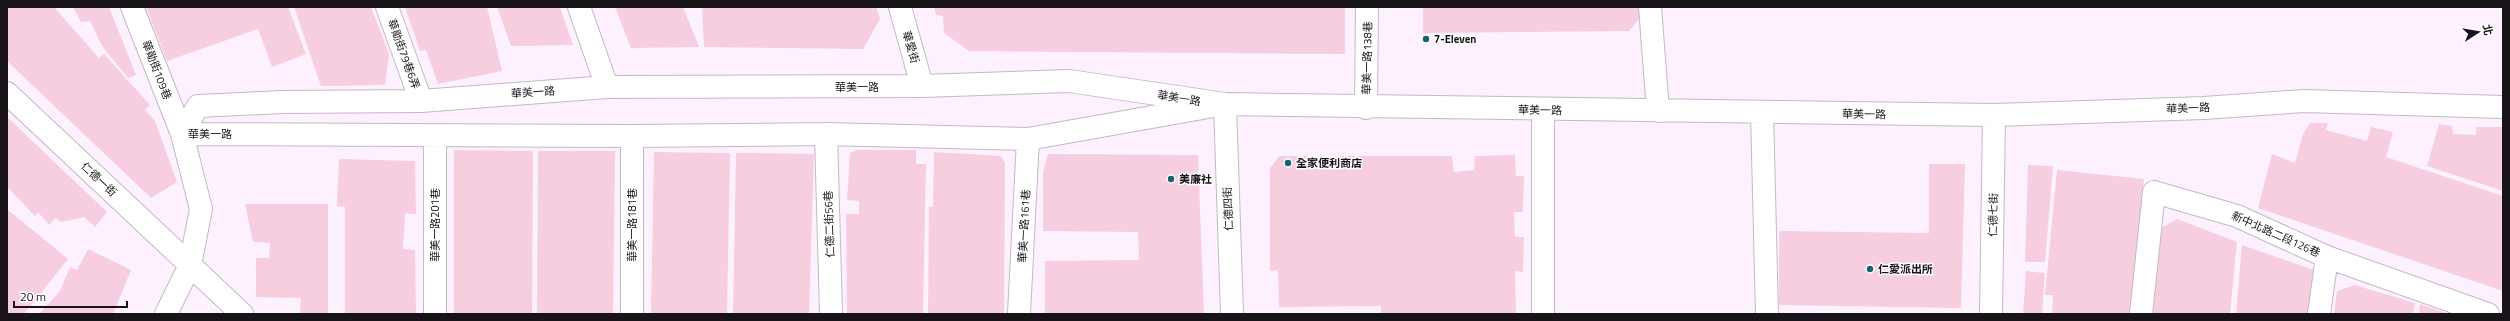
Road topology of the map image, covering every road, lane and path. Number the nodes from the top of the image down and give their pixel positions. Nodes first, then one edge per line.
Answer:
1 (132, 7) edge
2 (387, 7) edge
3 (579, 7) edge
4 (900, 7) edge
5 (1367, 7) edge
6 (1650, 7) edge
7 (922, 86) junction
8 (607, 87) junction
9 (7, 93) edge
10 (421, 101) junction
11 (1225, 104) junction
12 (2503, 107) edge
13 (1366, 108) junction
14 (1543, 110) junction
15 (1658, 111) junction
16 (1762, 112) junction
17 (1994, 115) junction
18 (182, 134) junction
19 (826, 134) junction
20 (434, 136) junction
21 (632, 136) junction
22 (1028, 139) junction
23 (2327, 257) junction
24 (190, 265) junction
25 (166, 314) edge
26 (242, 314) edge
27 (435, 314) edge
28 (632, 314) edge
29 (831, 314) edge
30 (1019, 314) edge
31 (1232, 314) edge
32 (1543, 314) edge
33 (1767, 314) edge
34 (1991, 314) edge
35 (2141, 314) edge
36 (2319, 314) edge
37 (2488, 314) edge

1 - 18 street, 華勛街109巷
2 - 10 street, 華勛街79巷6弄
3 - 8 street
4 - 7 street, 華愛街
5 - 13 street, 華美一路138巷
6 - 15 street
7 - 8 street, 華美一路
7 - 11 street, 華美一路
8 - 10 street, 華美一路
9 - 24 street, 仁德一街
10 - 18 street, 華美一路
11 - 13 street, 華美一路
11 - 22 street, 華美一路
11 - 31 street, 仁德四街
12 - 17 street, 華美一路
13 - 14 street, 華美一路
14 - 15 street, 華美一路
14 - 32 street
15 - 16 street, 華美一路
16 - 17 street, 華美一路
16 - 33 street
17 - 34 street, 仁德七街
18 - 20 street, 華美一路
18 - 24 street
19 - 21 street, 華美一路
19 - 22 street, 華美一路
19 - 29 street, 仁德二街56巷
20 - 21 street, 華美一路
20 - 27 street, 華美一路201巷
21 - 28 street, 華美一路181巷
22 - 30 street, 華美一路161巷
23 - 35 street, 新中北路二段126巷
23 - 36 street
23 - 37 street, 新中北路二段126巷
24 - 25 street
24 - 26 street, 仁德一街

